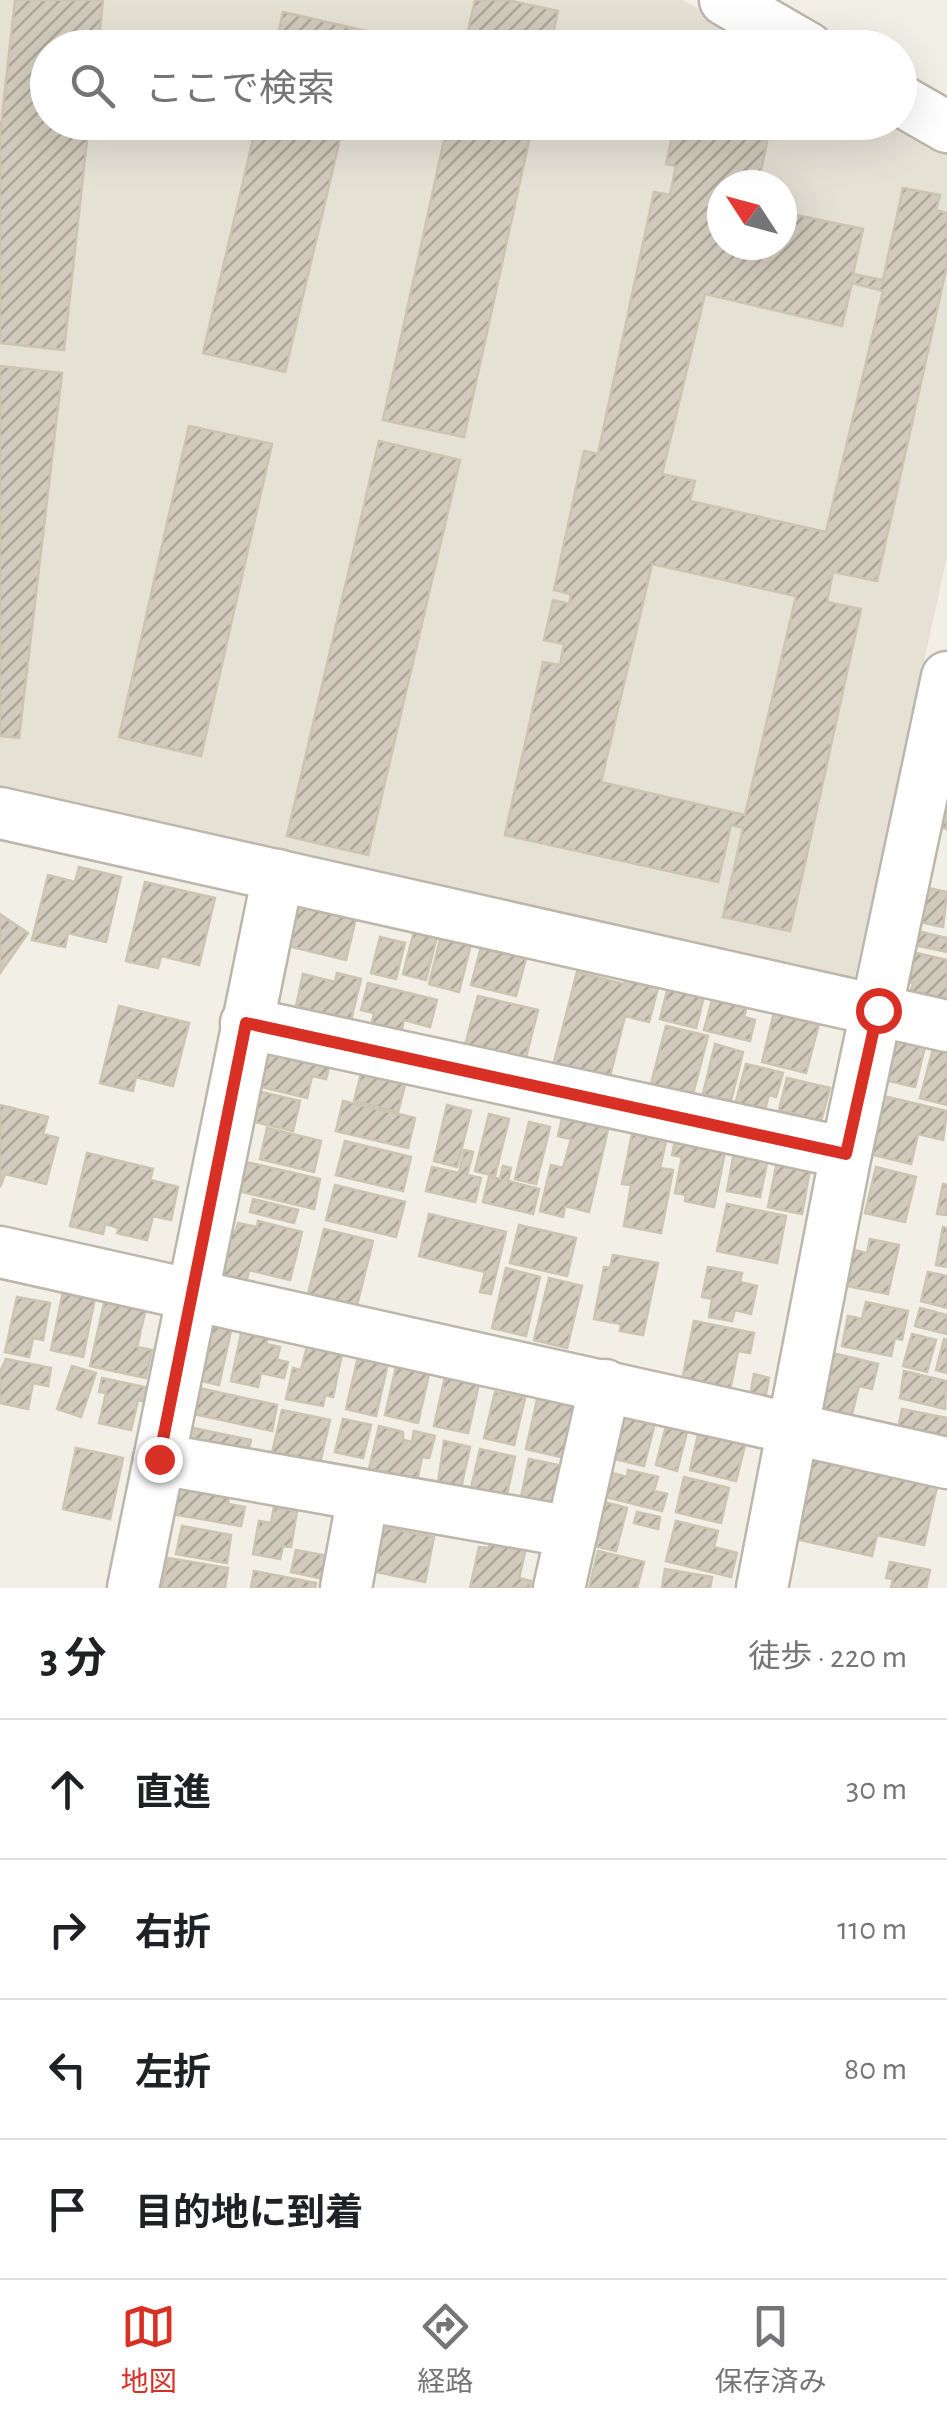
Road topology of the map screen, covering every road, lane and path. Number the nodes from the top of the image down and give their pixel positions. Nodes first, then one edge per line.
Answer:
1 (724, 0) edge
2 (776, 30) edge
3 (917, 110) edge
4 (947, 127) edge
5 (947, 677) edge
6 (0, 813) edge
7 (278, 875) junction
8 (878, 1010) junction
9 (246, 1023) junction
10 (947, 1026) edge
11 (846, 1154) junction
12 (0, 1252) edge
13 (189, 1295) junction
14 (605, 1385) junction
15 (792, 1428) junction
16 (159, 1459) junction
17 (947, 1462) edge
18 (363, 1496) junction
19 (572, 1532) junction
20 (133, 1588) edge
21 (346, 1588) edge
22 (559, 1588) edge
23 (762, 1588) edge

1 - 2 street
3 - 4 street
5 - 8 street
6 - 7 street
7 - 8 street
7 - 9 street
8 - 10 street
8 - 11 street
9 - 11 street
9 - 13 street
11 - 15 street
12 - 13 street
13 - 14 street
13 - 16 street
14 - 15 street
14 - 19 street
15 - 17 street
15 - 23 street
16 - 18 street
16 - 20 street
18 - 19 street
18 - 21 street
19 - 22 street

